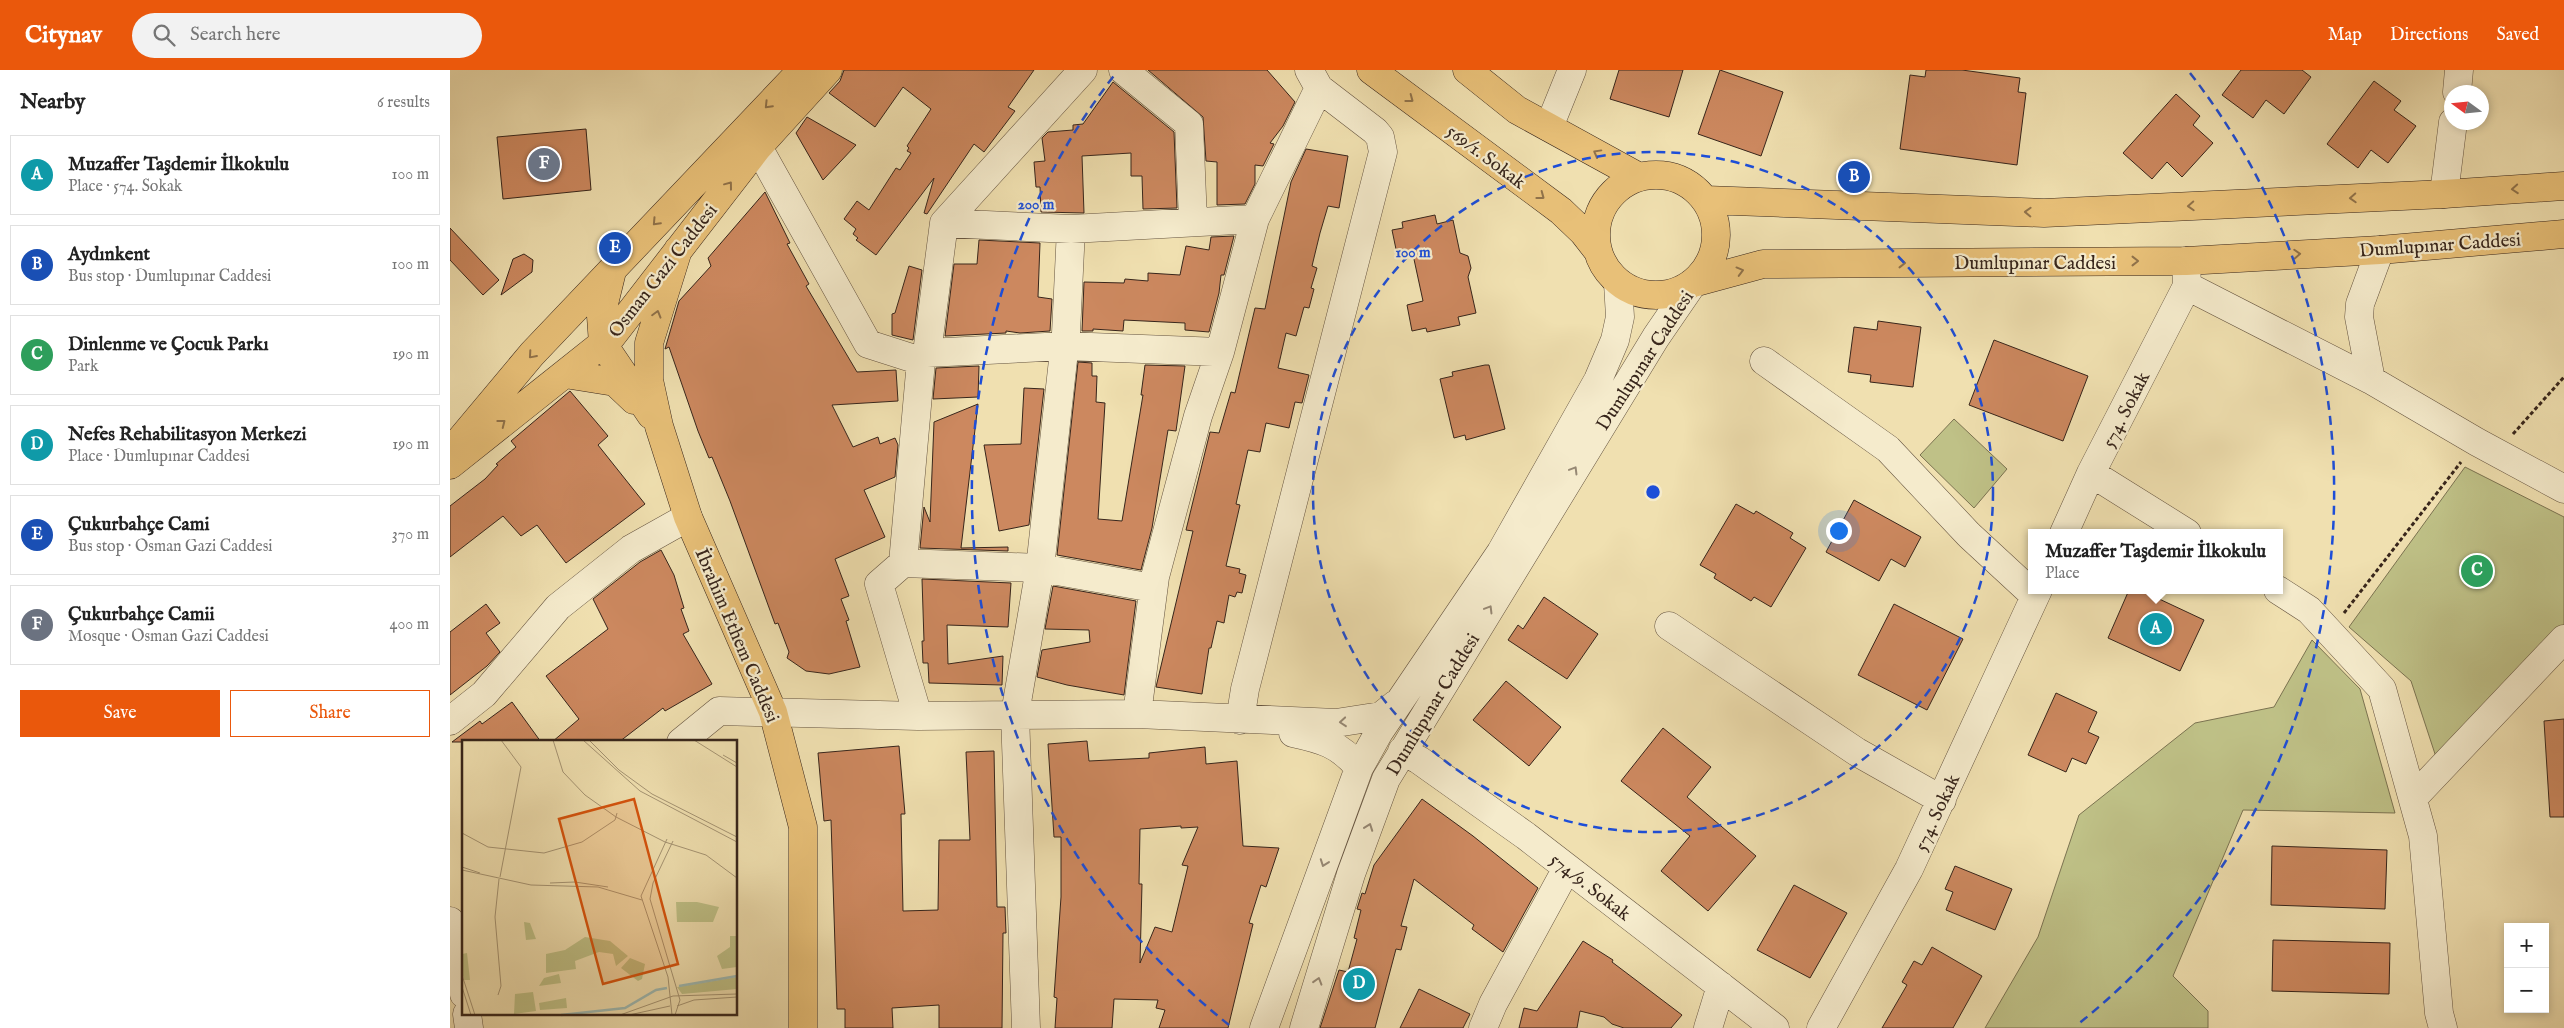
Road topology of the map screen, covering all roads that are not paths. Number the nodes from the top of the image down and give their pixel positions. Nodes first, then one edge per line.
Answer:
1 (802, 70) edge
2 (828, 70) edge
3 (1083, 70) edge
4 (1123, 70) edge
5 (1371, 70) edge
6 (1467, 70) edge
7 (1572, 70) edge
8 (2459, 70) edge
9 (1314, 79) edge
10 (2457, 85) edge
11 (1549, 128) junction
12 (2452, 130) edge
13 (758, 147) junction
14 (1640, 177) junction
15 (2564, 186) edge
16 (2444, 194) junction
17 (1706, 200) junction
18 (1255, 219) junction
19 (1193, 221) junction
20 (944, 223) junction
21 (1071, 230) junction
22 (2564, 234) edge
23 (678, 250) junction
24 (1597, 250) junction
25 (2380, 250) junction
26 (614, 267) junction
27 (2186, 273) junction
28 (1618, 283) junction
29 (1693, 284) junction
30 (613, 318) junction
31 (565, 320) junction
32 (603, 344) junction
33 (1065, 346) junction
34 (1220, 352) junction
35 (924, 357) junction
36 (1764, 360) dead end
37 (648, 362) junction
38 (565, 374) junction
39 (2371, 380) junction
40 (659, 426) junction
41 (450, 452) edge
42 (450, 464) edge
43 (2092, 473) junction
44 (2564, 489) edge
45 (688, 517) junction
46 (2066, 529) edge
47 (2181, 529) edge
48 (903, 563) junction
49 (1040, 568) junction
50 (2028, 586) edge
51 (1153, 588) junction
52 (2283, 593) edge
53 (2036, 594) edge
54 (1669, 626) dead end
55 (2564, 639) edge
56 (1403, 699) junction
57 (773, 712) junction
58 (1015, 714) junction
59 (1137, 714) junction
60 (918, 716) junction
61 (1240, 720) junction
62 (450, 721) edge
63 (683, 740) edge
64 (1402, 752) junction
65 (1359, 768) junction
66 (2413, 798) junction
67 (1942, 800) junction
68 (1567, 868) junction
69 (455, 921) edge
70 (462, 978) edge
71 (1721, 986) junction
72 (803, 1028) edge
73 (1026, 1028) edge
74 (1264, 1028) edge
75 (1304, 1028) edge
76 (1483, 1028) edge
77 (1708, 1028) edge
78 (1775, 1028) edge
79 (1820, 1028) edge
80 (2443, 1028) edge

1 -> 26 main road, Osman Gazi Caddesi
2 - 13 main road, Osman Gazi Caddesi
3 - 20 street
4 - 19 street
5 -> 24 main road, 569/1. Sokak
6 - 11 main road
7 - 11 street
8 - 10 street
9 - 18 street
9 - 61 street
14 -> 11 main road
12 - 16 street
23 -> 13 main road, Osman Gazi Caddesi
13 - 35 street
14 - 17 main road
14 - 24 main road
15 -> 16 main road
16 -> 17 main road
17 - 29 main road
18 - 19 street
18 - 34 street
19 - 21 street
20 - 21 street
20 - 35 street
21 - 33 street
22 - 25 main road, Dumlupınar Caddesi
23 - 30 main road, Osman Gazi Caddesi
37 -> 23 main road, İbrahim Ethem Caddesi
24 - 28 main road
27 -> 25 main road, Dumlupınar Caddesi
25 - 39 street
26 - 30 main road
26 - 31 main road, Osman Gazi Caddesi
29 -> 27 main road, Dumlupınar Caddesi
27 - 39 street
27 - 43 street, 574. Sokak
28 - 29 main road
28 - 56 street, Dumlupınar Caddesi
64 -> 29 street, Dumlupınar Caddesi
30 - 31 main road
30 - 32 main road, Osman Gazi Caddesi
30 - 37 main road, İbrahim Ethem Caddesi
31 -> 41 main road, Osman Gazi Caddesi
32 - 38 main road, Osman Gazi Caddesi
32 - 40 main road, İbrahim Ethem Caddesi
33 - 34 street
33 - 35 street
33 - 49 street
34 - 51 street
35 - 48 street
36 - 50 street
37 - 40 main road, İbrahim Ethem Caddesi
38 - 40 main road, İbrahim Ethem Caddesi
42 -> 38 main road, Osman Gazi Caddesi
39 - 44 street
40 - 45 main road, İbrahim Ethem Caddesi
43 - 46 street, 574. Sokak
43 - 47 street
45 - 57 main road, İbrahim Ethem Caddesi
45 - 62 street
48 - 49 street
48 - 60 street
49 - 51 street
49 - 58 street
51 - 59 street
52 - 66 street
53 - 67 street, 574. Sokak
54 - 67 street
55 - 66 street
56 -> 61 street
56 - 65 street, Dumlupınar Caddesi
57 - 60 street
57 - 63 street
57 - 72 main road, İbrahim Ethem Caddesi
58 - 59 street
58 - 60 street
58 - 73 street
59 - 61 street
61 - 65 street
64 - 68 street, 574/9. Sokak
75 -> 64 street, Dumlupınar Caddesi
65 -> 74 street, Dumlupınar Caddesi
66 - 80 street
67 - 79 street, 574. Sokak
68 - 71 street, 574/9. Sokak
68 - 76 street
69 - 70 street
71 - 77 street
71 - 78 street, 574/9. Sokak

